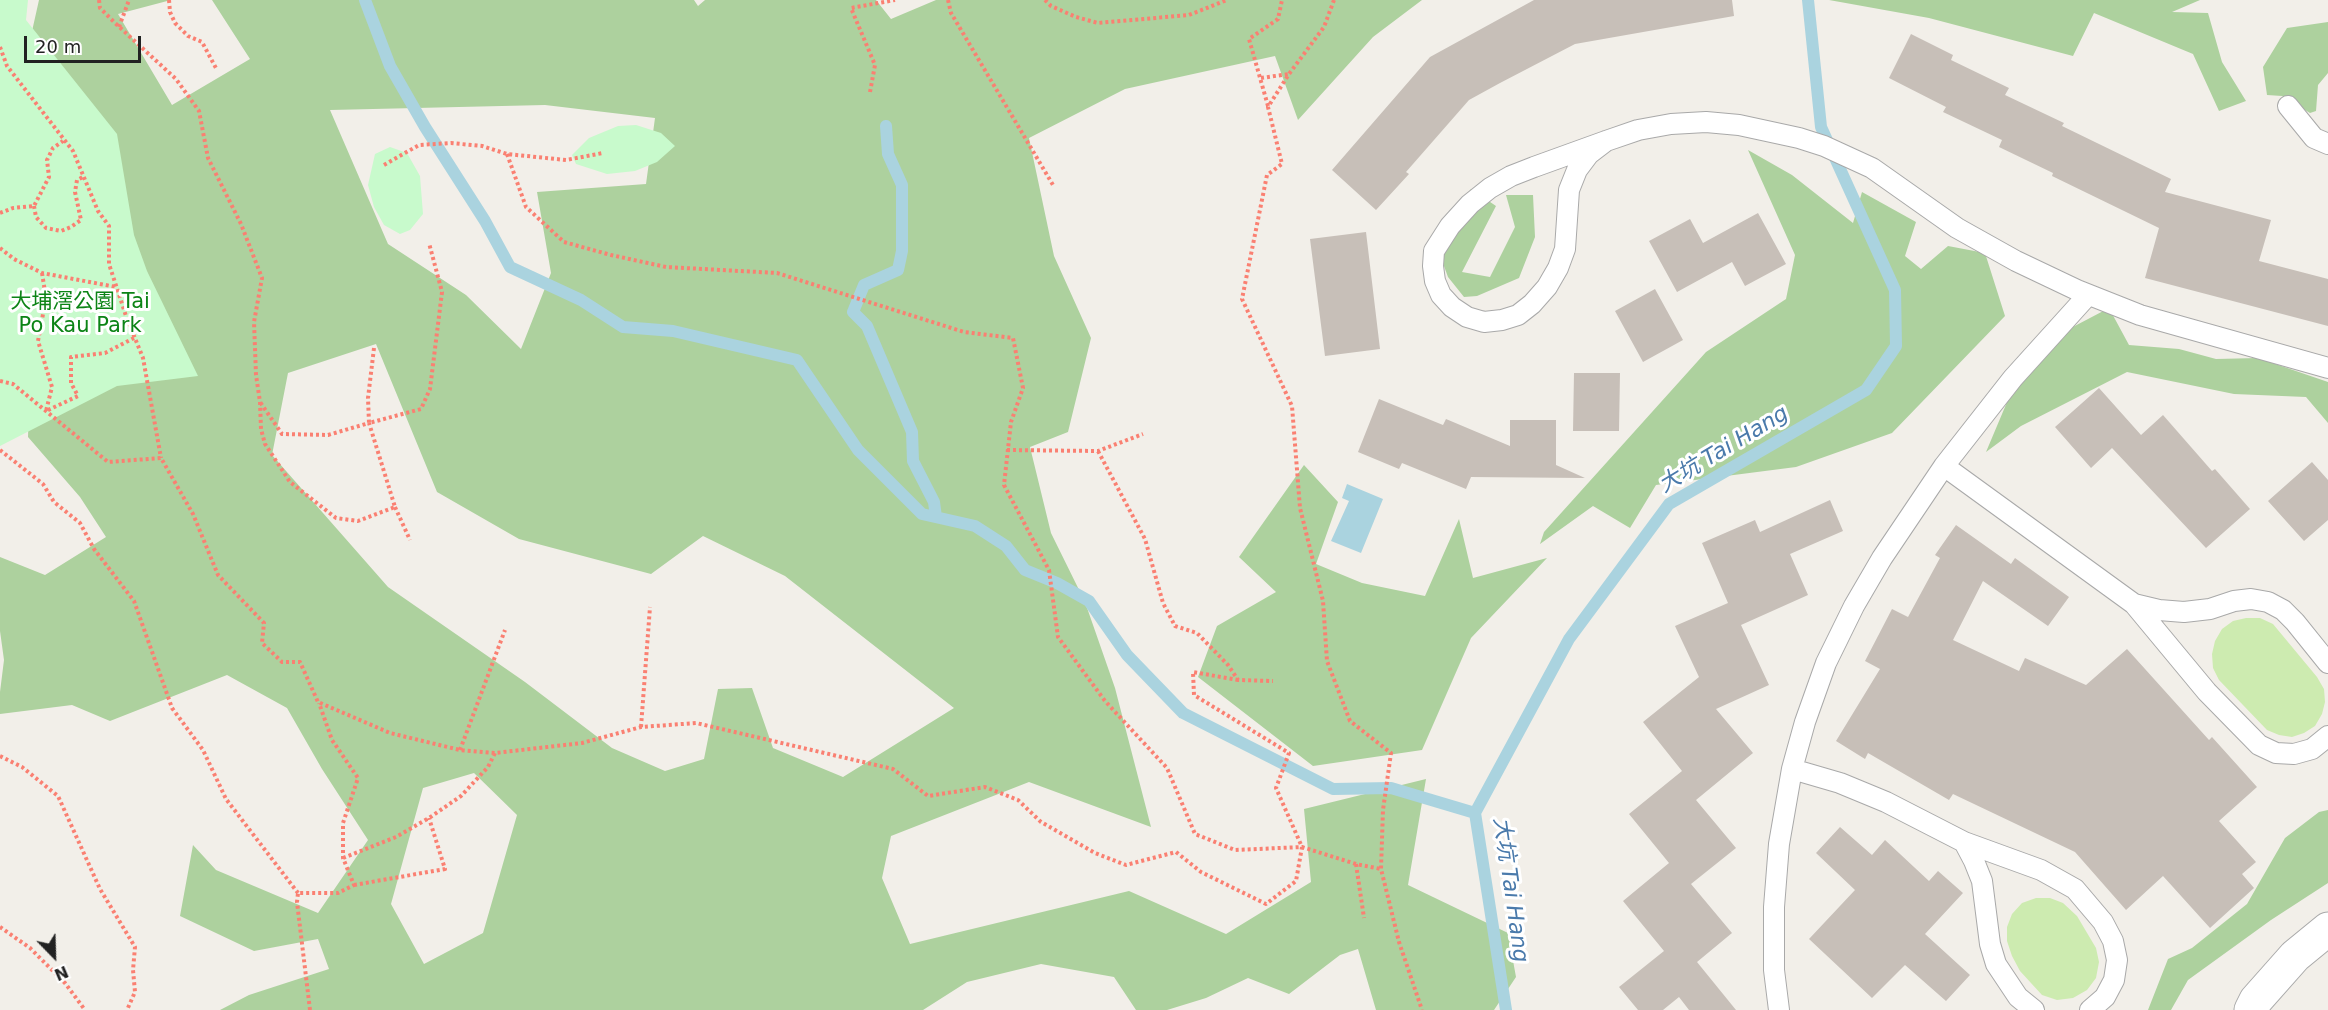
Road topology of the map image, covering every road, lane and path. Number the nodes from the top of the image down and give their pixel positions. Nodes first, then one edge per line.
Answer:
1 (99, 0) edge
2 (129, 0) edge
3 (169, 0) edge
4 (895, 0) edge
5 (948, 0) edge
6 (1045, 0) edge
7 (1227, 0) edge
8 (1282, 0) edge
9 (1334, 0) edge
10 (119, 27) junction
11 (0, 47) edge
12 (217, 70) dead end
13 (1288, 74) junction
14 (1261, 78) junction
15 (870, 92) dead end
16 (1268, 106) junction
17 (2288, 106) dead end
18 (63, 141) junction
19 (1606, 141) junction
20 (2328, 144) edge
21 (603, 153) dead end
22 (507, 154) junction
23 (384, 165) dead end
24 (83, 177) junction
25 (1053, 185) dead end
26 (34, 206) junction
27 (0, 213) edge
28 (429, 243) dead end
29 (0, 248) edge
30 (42, 273) junction
31 (117, 288) junction
32 (2088, 295) junction
33 (135, 338) junction
34 (374, 348) dead end
35 (2328, 368) edge
36 (0, 381) edge
37 (260, 402) junction
38 (46, 411) junction
39 (369, 423) junction
40 (1143, 434) dead end
41 (0, 450) edge
42 (1007, 450) junction
43 (1098, 451) junction
44 (161, 458) junction
45 (1944, 466) junction
46 (395, 507) junction
47 (410, 540) dead end
48 (2134, 604) junction
49 (650, 607) dead end
50 (505, 630) dead end
51 (2328, 663) edge
52 (1238, 680) junction
53 (1273, 681) dead end
54 (318, 702) junction
55 (640, 727) junction
56 (2328, 736) edge
57 (460, 750) junction
58 (495, 753) junction
59 (0, 756) edge
60 (1792, 769) junction
61 (429, 818) junction
62 (1964, 842) junction
63 (1302, 847) junction
64 (344, 858) junction
65 (1356, 864) junction
66 (1381, 869) junction
67 (354, 885) junction
68 (298, 893) junction
69 (1364, 918) dead end
70 (0, 927) edge
71 (2328, 929) edge
72 (85, 1010) edge
73 (127, 1010) edge
74 (310, 1010) edge
75 (1422, 1010) edge
76 (1779, 1010) edge
77 (2034, 1010) edge
78 (2090, 1010) edge
79 (2251, 1010) edge

1 - 10 path
2 - 10 path
3 - 12 path
4 - 15 path
5 - 25 path
6 - 7 path
8 - 14 path
9 - 13 path
10 - 37 path
11 - 18 path
13 - 14 path
13 - 16 path
14 - 16 path
16 - 66 path
17 - 20 lane
18 - 24 path
18 - 26 path
19 - 19 lane
19 - 32 lane
21 - 22 path
22 - 23 path
22 - 42 path
24 - 26 path
24 - 31 path
26 - 27 path
28 - 39 path
29 - 30 path
30 - 31 path
30 - 38 path
31 - 33 path
32 - 35 lane
32 - 45 lane
33 - 38 path
33 - 44 path
34 - 39 path
36 - 38 path
37 - 39 path
37 - 46 path
38 - 44 path
39 - 46 path
40 - 43 path
41 - 68 path
42 - 43 path
42 - 63 path
43 - 52 path
44 - 54 path
45 - 48 lane
45 - 60 lane
46 - 47 path
48 - 51 lane
48 - 56 lane
49 - 55 path
50 - 57 path
52 - 53 path
52 - 63 path
54 - 57 path
54 - 64 path
55 - 58 path
55 - 63 path
57 - 58 path
58 - 61 path
59 - 73 path
60 - 62 lane
60 - 76 lane
61 - 64 path
61 - 67 path
62 - 77 lane
62 - 78 lane
63 - 65 path
64 - 67 path
65 - 66 path
65 - 69 path
66 - 75 path
67 - 68 path
68 - 74 path
70 - 72 path
71 - 79 street

